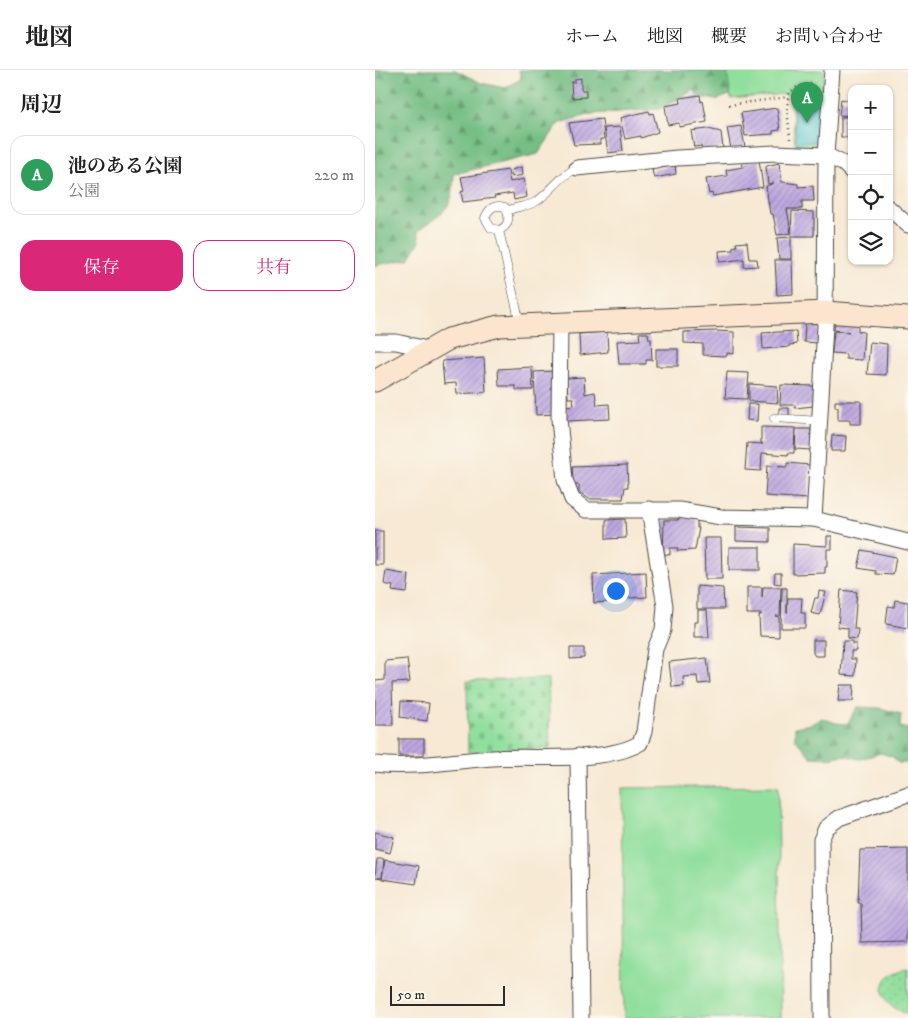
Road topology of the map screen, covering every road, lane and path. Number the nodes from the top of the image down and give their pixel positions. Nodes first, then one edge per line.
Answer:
1 (832, 70) edge
2 (819, 83) dead end
3 (788, 97) junction
4 (729, 104) dead end
5 (792, 154) junction
6 (826, 155) junction
7 (577, 168) joint
8 (848, 168) edge
9 (507, 211) junction
10 (893, 212) edge
11 (908, 226) edge
12 (499, 230) junction
13 (825, 312) junction
14 (908, 318) edge
15 (560, 321) junction
16 (520, 324) junction
17 (375, 342) edge
18 (427, 350) junction
19 (375, 381) edge
20 (774, 418) dead end
21 (820, 421) junction
22 (649, 508) junction
23 (813, 519) junction
24 (908, 542) edge
25 (578, 756) junction
26 (375, 764) edge
27 (908, 794) edge
28 (581, 1018) edge
29 (822, 1018) edge

1 - 6 street
2 - 3 path
3 - 4 path
3 - 5 path
5 - 6 street
5 - 7 street
6 - 8 street
6 - 13 street
7 - 9 lane
9 - 12 lane
9 - 12 lane
10 - 11 street
12 - 16 lane
13 - 14 street
13 - 15 street
13 - 21 street
15 - 16 street
15 - 22 street
16 - 18 street
17 - 18 street
18 - 19 street
20 - 21 lane
21 - 23 street
22 - 23 street
22 - 25 street
23 - 24 street
25 - 26 street
25 - 28 street
27 - 29 street

